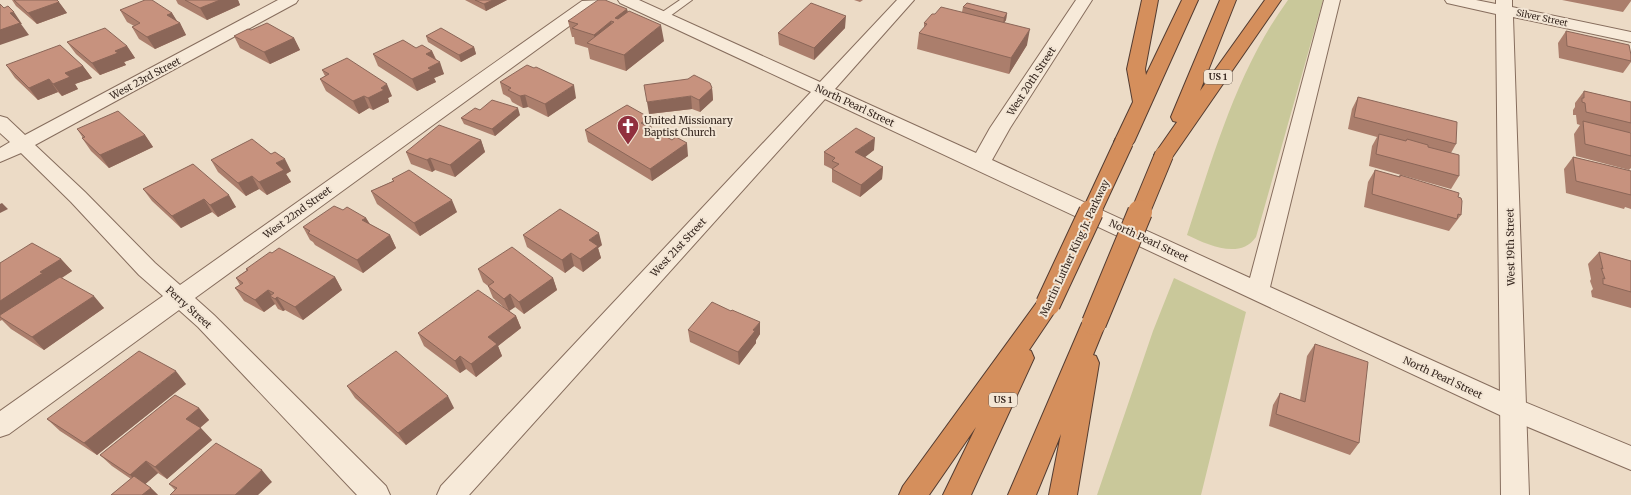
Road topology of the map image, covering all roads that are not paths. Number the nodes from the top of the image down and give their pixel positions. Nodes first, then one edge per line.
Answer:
1 (290, 0) edge
2 (595, 0) edge
3 (626, 0) edge
4 (687, 0) edge
5 (906, 0) edge
6 (1084, 0) edge
7 (1150, 0) edge
8 (1190, 0) edge
9 (1228, 0) edge
10 (1273, 0) edge
11 (1332, 0) edge
12 (1453, 0) edge
13 (1504, 5) edge
14 (662, 17) junction
15 (1631, 37) edge
16 (822, 90) junction
17 (1142, 101) junction
18 (0, 122) edge
19 (24, 144) junction
20 (1164, 155) junction
21 (0, 156) edge
22 (980, 162) junction
23 (1258, 290) junction
24 (178, 296) junction
25 (1048, 304) junction
26 (1094, 323) junction
27 (1513, 409) junction
28 (0, 426) edge
29 (1631, 458) edge
30 (376, 495) edge
31 (451, 495) edge
32 (913, 495) edge
33 (958, 495) edge
34 (1022, 495) edge
35 (1063, 495) edge
36 (1515, 495) edge

1 - 19 street, West 23rd Street
2 - 24 street, West 22nd Street
3 - 14 street, North Pearl Street
4 - 14 lane
5 - 16 street, West 21st Street
6 - 22 street, West 20th Street
7 - 17 highway
8 - 17 highway, Martin Luther King Jr. Parkway
9 - 20 highway
10 - 20 highway, US 1
11 - 23 street
12 - 13 street, Silver Street
13 - 15 street, Silver Street
13 - 27 street, West 19th Street
14 - 16 street, North Pearl Street
16 - 22 street, North Pearl Street
16 - 31 street, West 21st Street
17 - 25 highway, Martin Luther King Jr. Parkway / US 1, bridge
18 - 19 street, Perry Street
19 - 21 street, West 23rd Street
19 - 24 street, Perry Street
20 - 26 highway, US 1, bridge
22 - 23 street, North Pearl Street
23 - 27 street, North Pearl Street
24 - 28 street, West 22nd Street
24 - 30 street, Perry Street
25 - 32 highway
25 - 33 highway, Martin Luther King Jr. Parkway / US 1
26 - 34 highway, US 1
26 - 35 highway
27 - 29 street, North Pearl Street
27 - 36 street, West 19th Street

